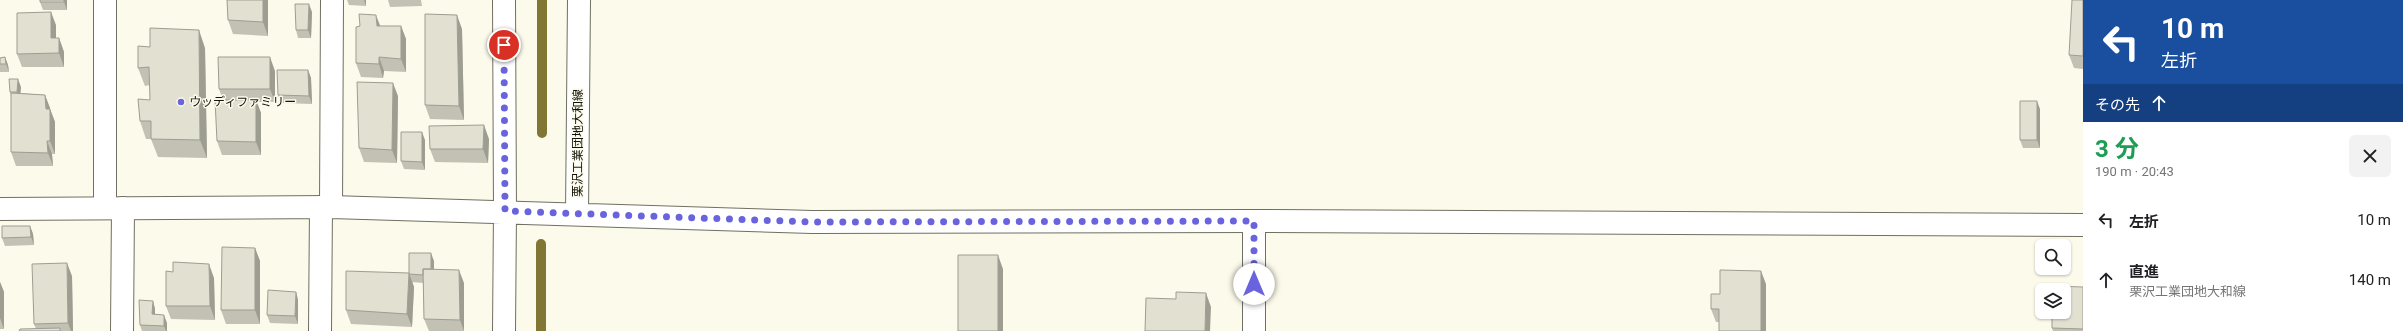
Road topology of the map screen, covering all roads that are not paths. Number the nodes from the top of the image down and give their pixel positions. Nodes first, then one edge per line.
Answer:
1 (105, 0) edge
2 (332, 0) edge
3 (504, 0) edge
4 (579, 0) edge
5 (326, 207) junction
6 (114, 208) junction
7 (0, 209) edge
8 (505, 211) junction
9 (577, 213) junction
10 (1254, 221) junction
11 (2083, 225) edge
12 (122, 331) edge
13 (320, 331) edge
14 (504, 331) edge
15 (1254, 331) edge

1 - 6 street
2 - 5 street
3 - 8 street
4 - 9 street, 栗沢工業団地大和線
5 - 6 street, 栗沢工業団地大和線
5 - 8 street, 栗沢工業団地大和線
5 - 13 street
6 - 7 street, 栗沢工業団地大和線
6 - 12 street
8 - 9 street, 栗沢工業団地大和線
8 - 14 street
9 - 10 street
10 - 11 street
10 - 15 street

